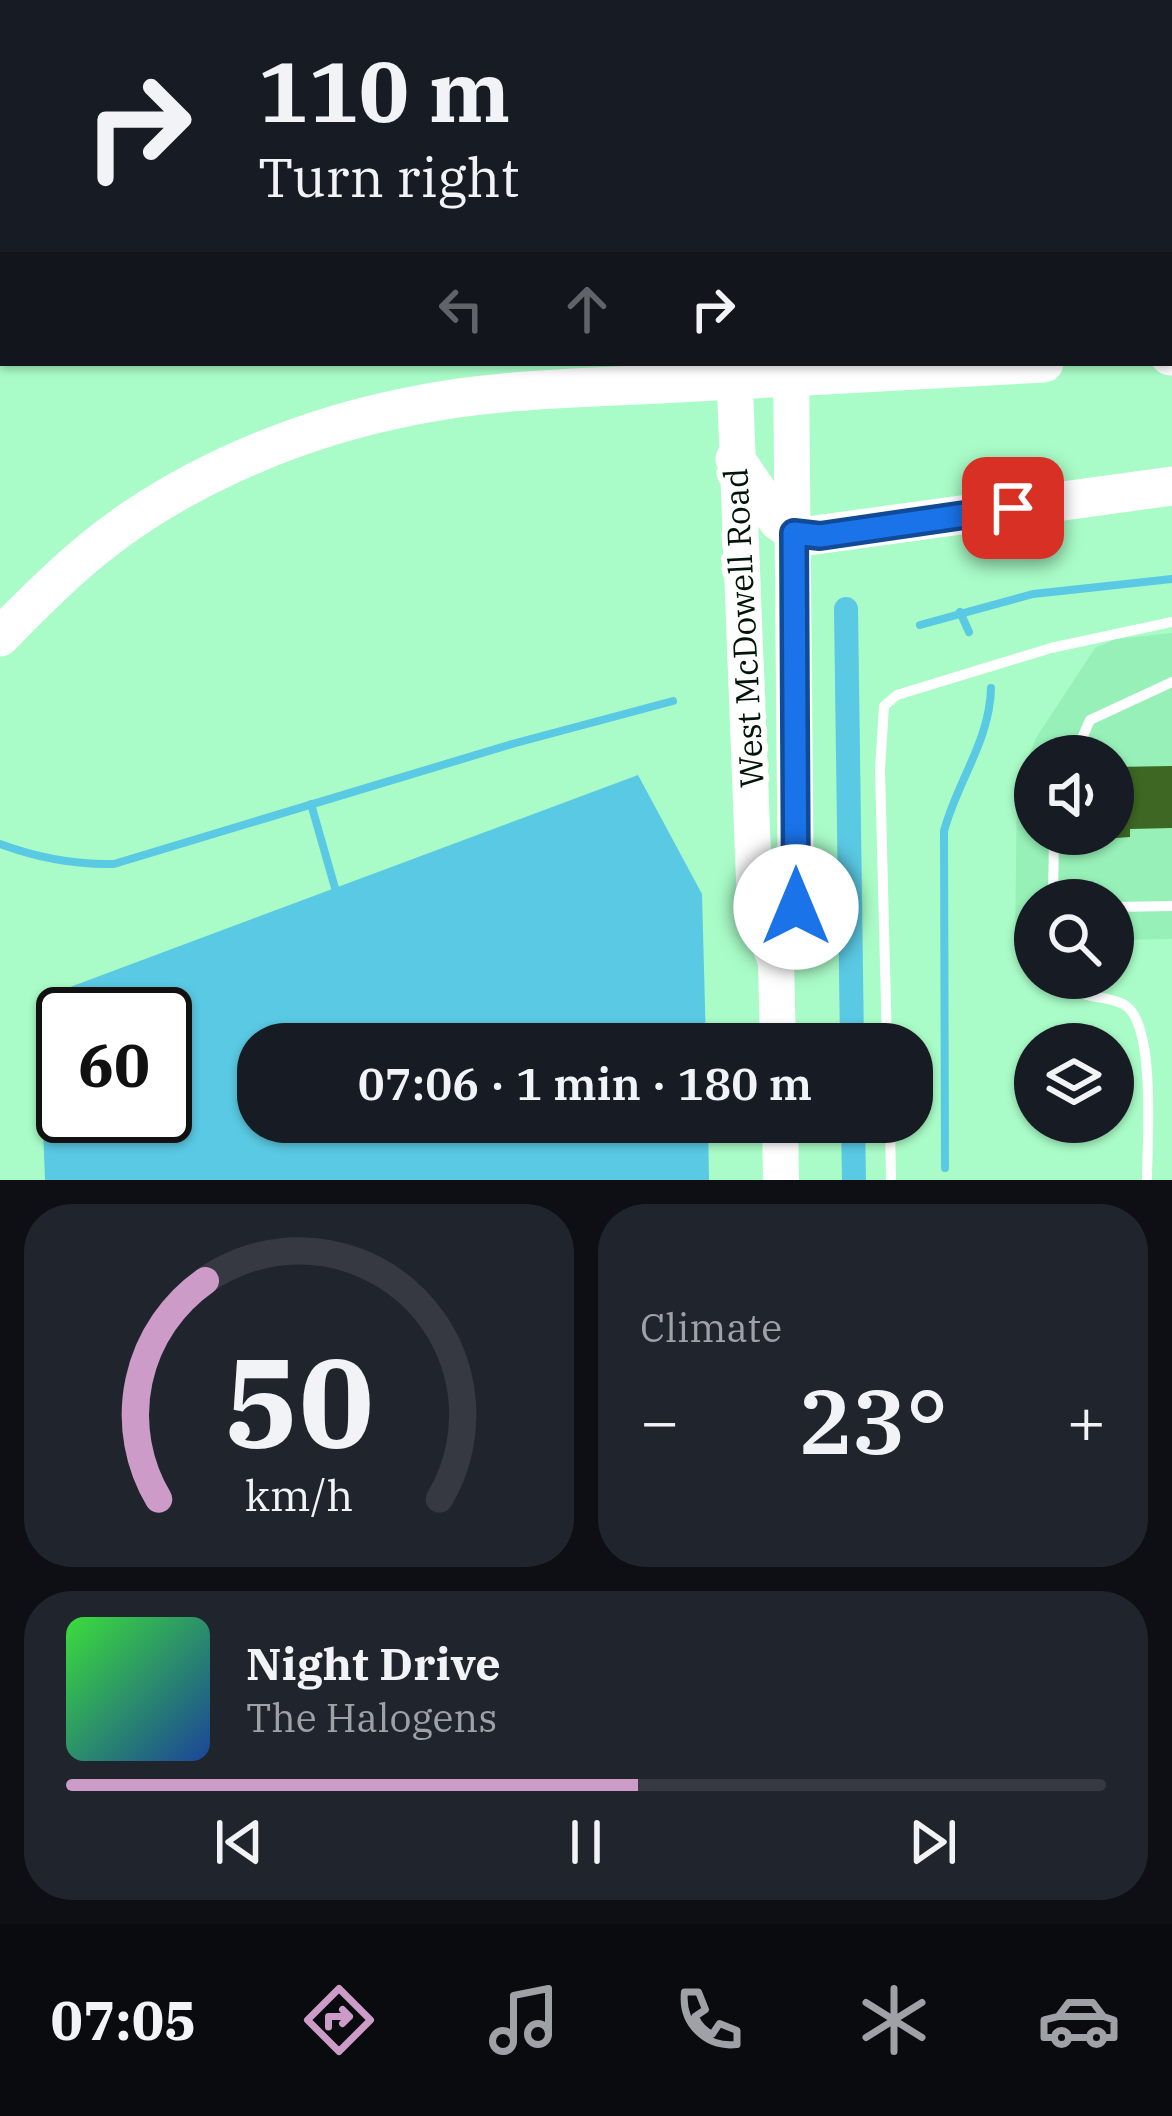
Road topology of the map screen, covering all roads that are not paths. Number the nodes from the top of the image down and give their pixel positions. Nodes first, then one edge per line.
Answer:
1 (734, 366) edge
2 (791, 366) edge
3 (988, 366) edge
4 (735, 459) junction
5 (1172, 486) edge
6 (794, 533) junction
7 (1172, 622) edge
8 (0, 637) edge
9 (1172, 682) edge
10 (1083, 735) edge
11 (1172, 906) edge
12 (1134, 907) edge
13 (776, 962) junction
14 (1095, 999) edge
15 (777, 1023) edge
16 (886, 1023) edge
17 (780, 1143) edge
18 (890, 1143) edge
19 (781, 1180) edge
20 (891, 1180) edge
21 (1147, 1180) edge

1 - 4 main road, West McDowell Road
2 - 6 main road, West McDowell Road
3 - 8 highway
4 - 6 highway
4 - 13 main road, West McDowell Road
5 - 6 highway
6 - 13 main road, West McDowell Road
7 - 16 lane
9 - 10 lane
11 - 12 lane
13 - 15 main road, West McDowell Road
14 - 21 lane
17 - 19 main road
18 - 20 lane

